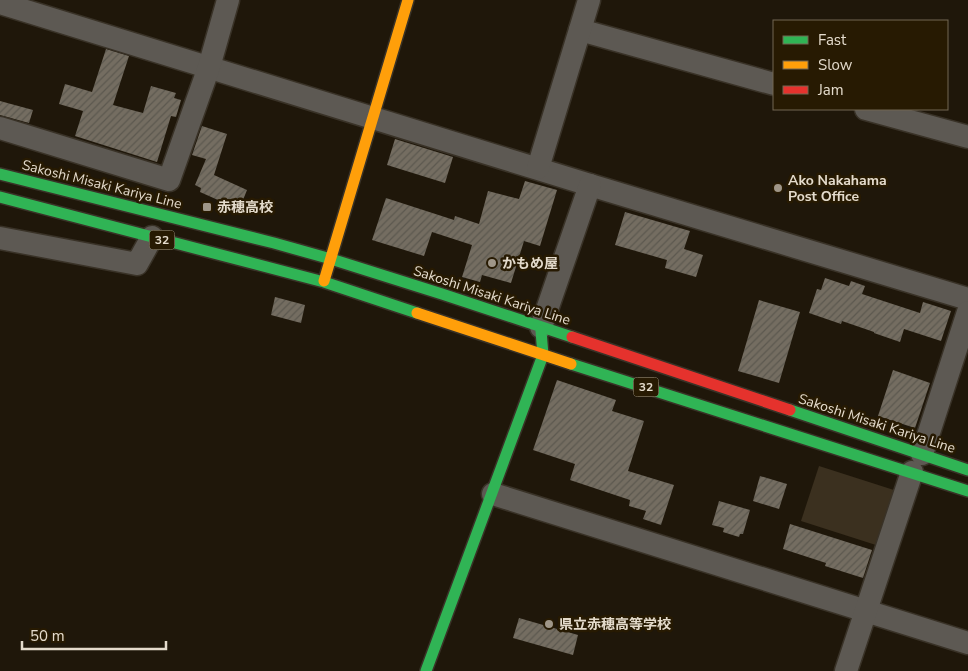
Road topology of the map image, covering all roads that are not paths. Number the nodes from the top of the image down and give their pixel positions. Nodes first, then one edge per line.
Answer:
1 (228, 0) edge
2 (408, 0) edge
3 (589, 0) edge
4 (0, 3) edge
5 (580, 30) junction
6 (209, 67) junction
7 (773, 84) edge
8 (870, 110) edge
9 (372, 117) junction
10 (0, 128) edge
11 (968, 136) edge
12 (538, 168) junction
13 (0, 174) edge
14 (169, 180) junction
15 (590, 185) junction
16 (0, 197) edge
17 (158, 214) junction
18 (152, 237) junction
19 (0, 238) edge
20 (331, 259) junction
21 (324, 282) junction
22 (968, 299) edge
23 (968, 312) edge
24 (541, 327) junction
25 (544, 355) junction
26 (917, 463) junction
27 (968, 470) edge
28 (968, 491) edge
29 (493, 494) junction
30 (866, 612) junction
31 (968, 643) edge
32 (426, 671) edge
33 (846, 671) edge

1 - 6 street
2 - 9 main road
3 - 5 street
4 - 6 street
5 - 7 street
5 - 12 street
6 - 9 street
6 - 14 street
8 - 11 street
9 - 12 street
9 - 20 main road
10 - 14 street
12 - 15 street
13 - 17 main road, Sakoshi Misaki Kariya Line / 32
14 - 17 street
15 - 22 street
15 - 24 street
16 - 18 main road, Sakoshi Misaki Kariya Line / 32
17 - 20 main road, Sakoshi Misaki Kariya Line / 32
18 - 19 street
18 - 21 main road, Sakoshi Misaki Kariya Line / 32
20 - 21 main road
20 - 24 main road, Sakoshi Misaki Kariya Line / 32
21 - 25 main road, Sakoshi Misaki Kariya Line / 32
23 - 26 street
24 - 25 main road
24 - 26 main road, Sakoshi Misaki Kariya Line / 32
25 - 26 main road, Sakoshi Misaki Kariya Line / 32
25 - 29 main road
26 - 27 main road, Sakoshi Misaki Kariya Line / 32
26 - 28 main road, Sakoshi Misaki Kariya Line / 32
26 - 30 street
29 - 30 street
29 - 32 main road
30 - 31 street
30 - 33 street

